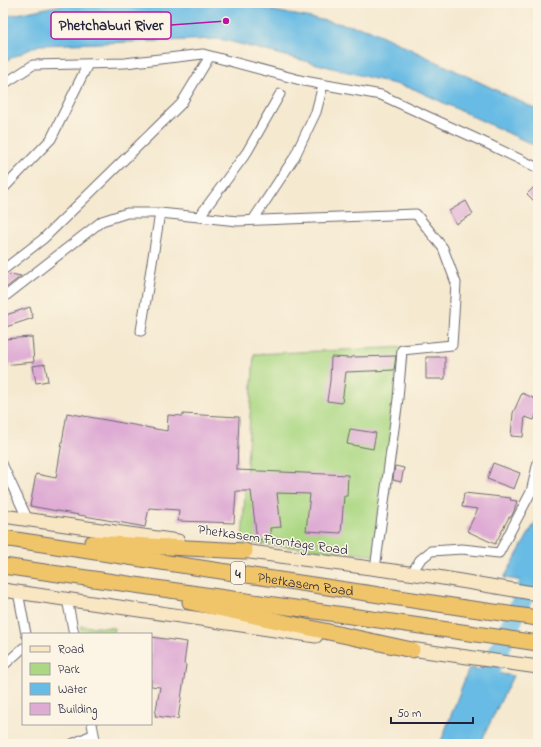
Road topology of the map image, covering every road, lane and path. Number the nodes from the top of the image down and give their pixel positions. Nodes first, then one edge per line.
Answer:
1 (210, 56) junction
2 (88, 64) junction
3 (3, 83) edge
4 (323, 85) junction
5 (280, 94) dead end
6 (538, 168) edge
7 (3, 189) edge
8 (160, 213) junction
9 (199, 217) junction
10 (254, 220) junction
11 (3, 270) edge
12 (3, 298) edge
13 (141, 331) dead end
14 (538, 462) edge
15 (3, 466) edge
16 (3, 516) edge
17 (28, 520) junction
18 (3, 538) edge
19 (246, 551) junction
20 (3, 566) edge
21 (375, 569) junction
22 (411, 574) junction
23 (61, 575) junction
24 (3, 590) edge
25 (18, 592) junction
26 (538, 594) edge
27 (67, 599) junction
28 (538, 618) edge
29 (26, 633) edge
30 (74, 633) edge
31 (538, 643) edge
32 (22, 649) edge
33 (412, 650) junction
34 (3, 666) edge
35 (538, 667) edge
36 (92, 725) edge
37 (94, 734) junction
38 (72, 744) edge
39 (96, 744) edge

1 - 2 street
1 - 4 street
1 - 11 street
2 - 3 street
2 - 7 street
4 - 6 street
4 - 10 street
5 - 9 street
8 - 9 street
8 - 12 street
8 - 13 street
9 - 10 street
10 - 21 street
14 - 22 street
15 - 17 street
16 - 17 main road, Phetkasem Frontage Road / 4
17 - 19 main road, Phetkasem Frontage Road / 4
18 - 19 highway
18 - 28 highway, Phetkasem Road / 4
19 - 21 main road, Phetkasem Frontage Road / 4
20 - 23 highway, Phetkasem Road / 4
21 - 22 main road, Phetkasem Frontage Road / 4
22 - 26 main road, Phetkasem Frontage Road / 4
23 - 31 highway, Phetkasem Road / 4
23 - 33 highway
24 - 25 main road
25 - 27 main road
25 - 29 street
27 - 30 street
27 - 33 main road
32 - 34 street
33 - 35 main road
36 - 37 street
37 - 38 street
37 - 39 street

